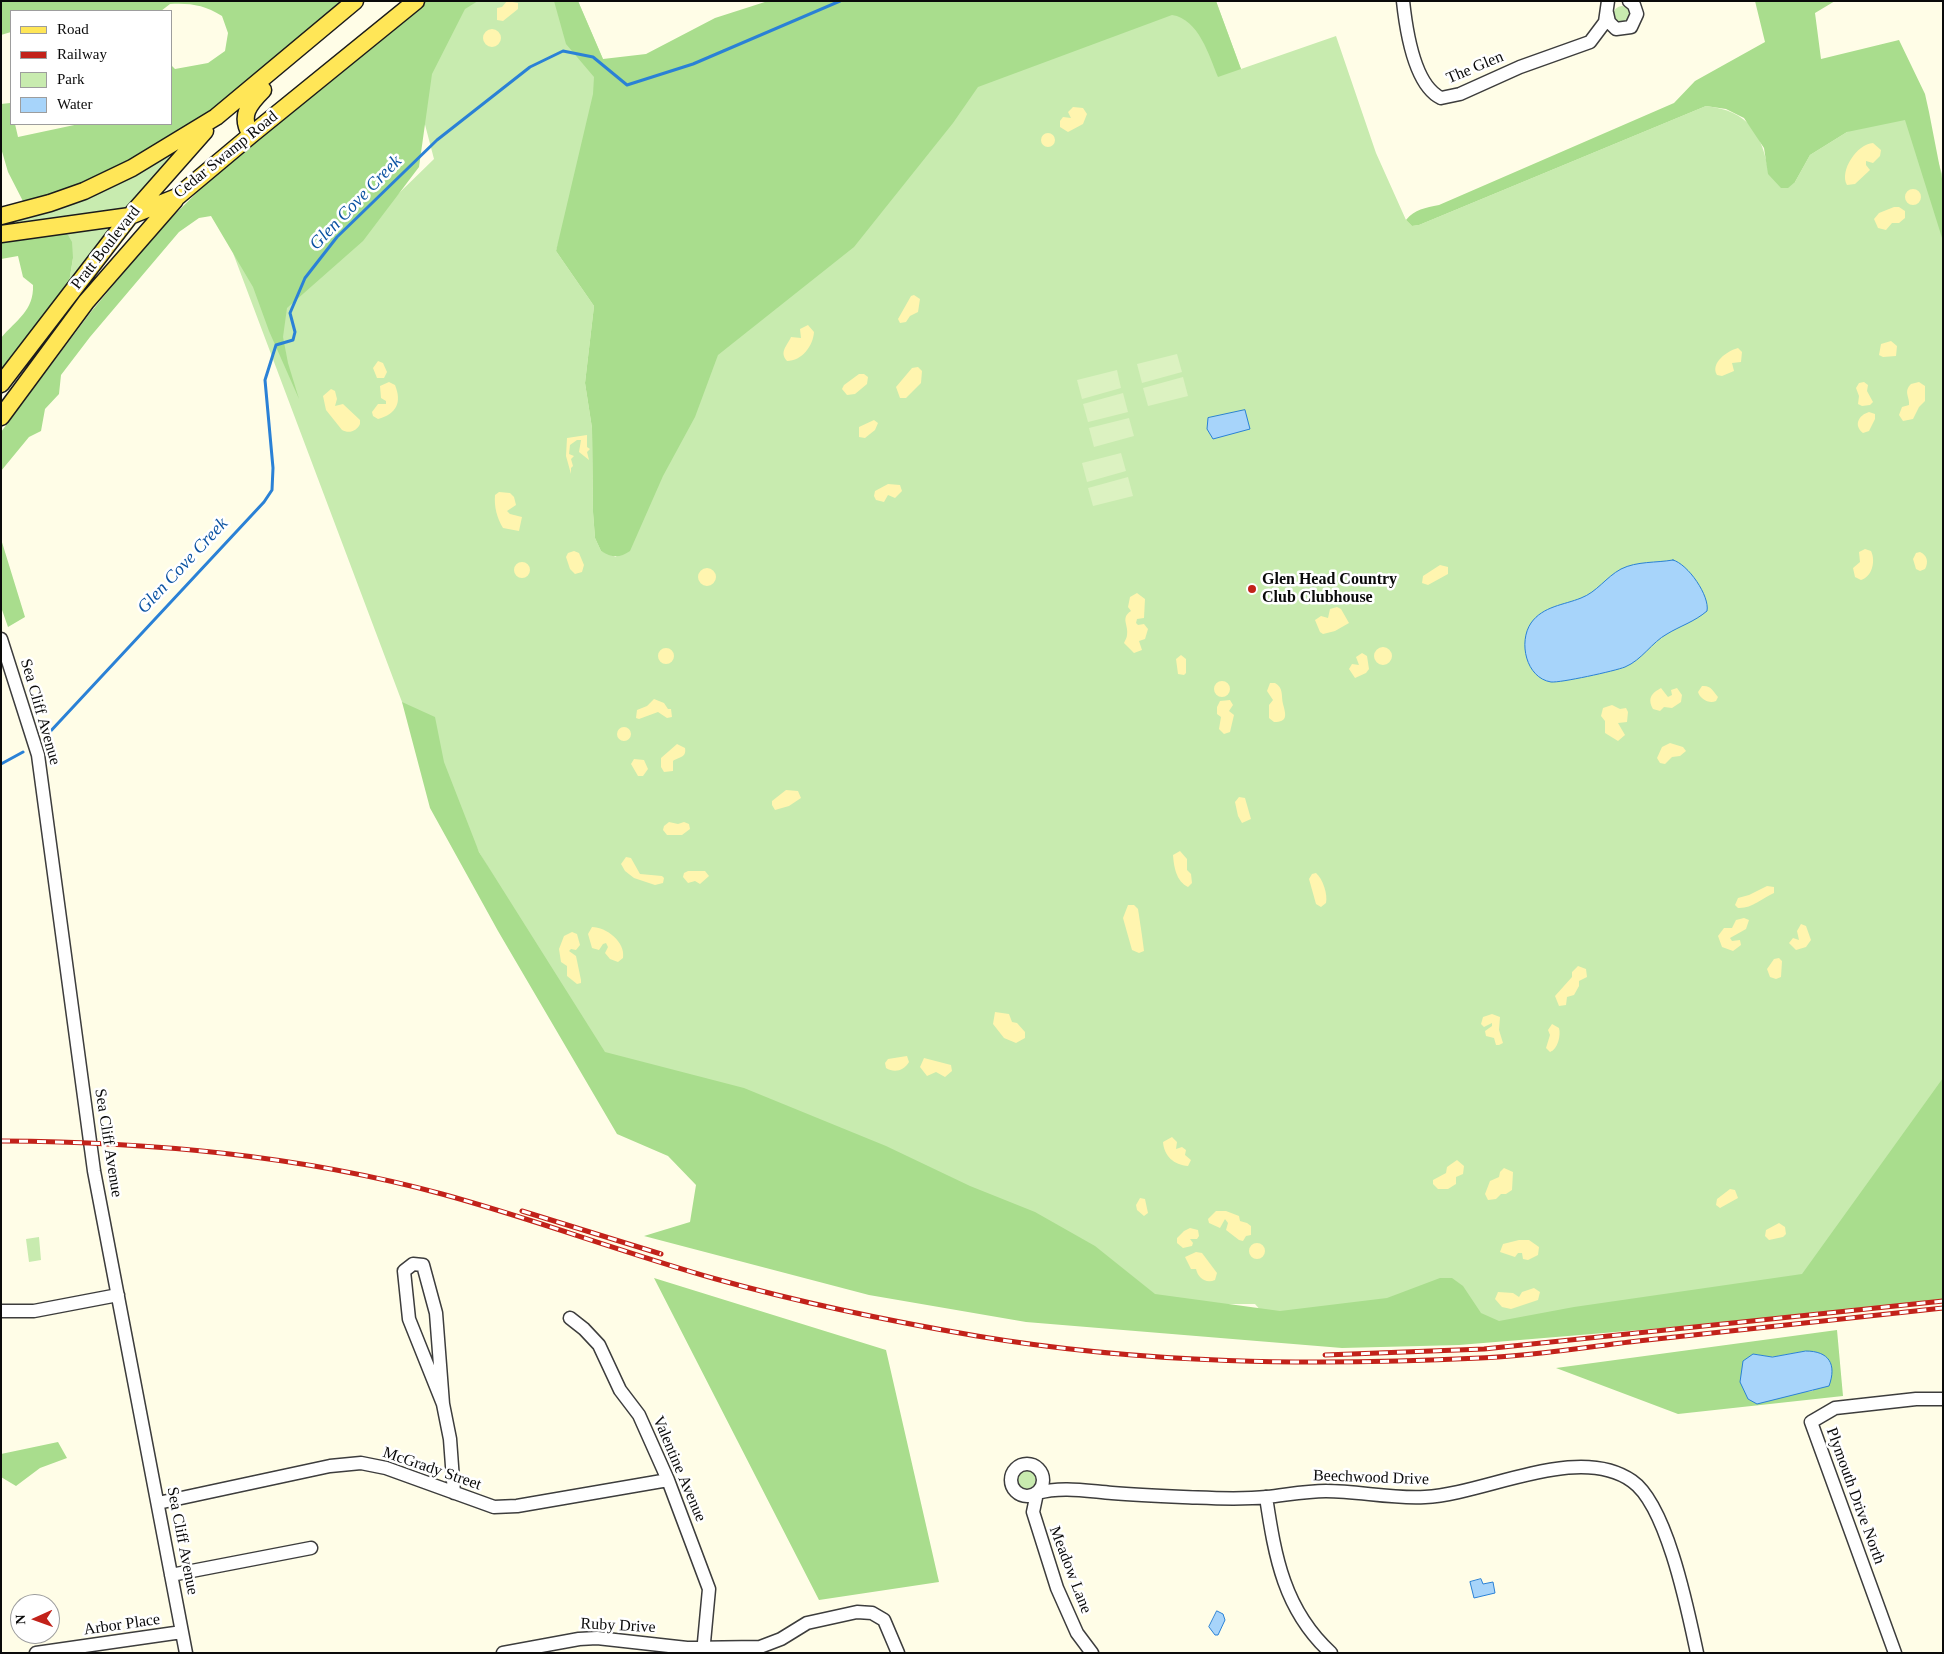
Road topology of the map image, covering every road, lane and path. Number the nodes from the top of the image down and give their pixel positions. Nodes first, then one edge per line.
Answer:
1 (355, 1) edge
2 (416, 1) edge
3 (1404, 1) edge
4 (1615, 1) edge
5 (1629, 1) edge
6 (1607, 7) edge
7 (337, 16) junction
8 (216, 118) junction
9 (251, 135) junction
10 (177, 197) junction
11 (1, 216) edge
12 (130, 216) junction
13 (1, 234) edge
14 (1, 384) edge
15 (1, 417) edge
16 (1, 639) edge
17 (118, 1295) junction
18 (1, 1311) edge
19 (570, 1318) dead end
20 (1943, 1399) edge
21 (443, 1404) junction
22 (668, 1480) junction
23 (454, 1493) junction
24 (1037, 1493) joint
25 (1266, 1497) junction
26 (158, 1503) junction
27 (311, 1548) dead end
28 (172, 1575) junction
29 (182, 1632) junction
30 (549, 1649) edge
31 (703, 1650) edge
32 (36, 1653) edge
33 (186, 1653) edge
34 (503, 1653) edge
35 (898, 1653) edge
36 (1092, 1653) edge
37 (1331, 1653) edge
38 (1697, 1653) edge
39 (1895, 1653) edge

1 - 7 main road
2 - 9 main road, Cedar Swamp Road
3 - 6 street, The Glen
4 - 6 street, The Glen
5 - 6 street
7 - 8 main road
7 - 9 main road
8 - 11 main road
8 - 12 main road, Pratt Boulevard
9 - 10 main road, Cedar Swamp Road
10 - 12 main road, Cedar Swamp Road
10 - 15 main road, Pratt Boulevard
12 - 13 main road, Cedar Swamp Road
12 - 14 main road, Pratt Boulevard
16 - 17 street, Sea Cliff Avenue
17 - 18 street
17 - 26 street, Sea Cliff Avenue
19 - 22 street, Valentine Avenue
20 - 39 street, Plymouth Drive North
21 - 21 street
21 - 23 street
22 - 23 street, McGrady Street
22 - 31 street, Valentine Avenue
23 - 26 street, McGrady Street
24 - 25 street, Beechwood Drive
24 - 36 street, Meadow Lane
25 - 37 street
25 - 38 street, Beechwood Drive
26 - 28 street, Sea Cliff Avenue
27 - 28 street
28 - 29 street, Sea Cliff Avenue
29 - 32 street, Arbor Place
29 - 33 street, Sea Cliff Avenue
30 - 31 street, Ruby Drive
30 - 34 street, Ruby Drive
31 - 35 street, Ruby Drive

